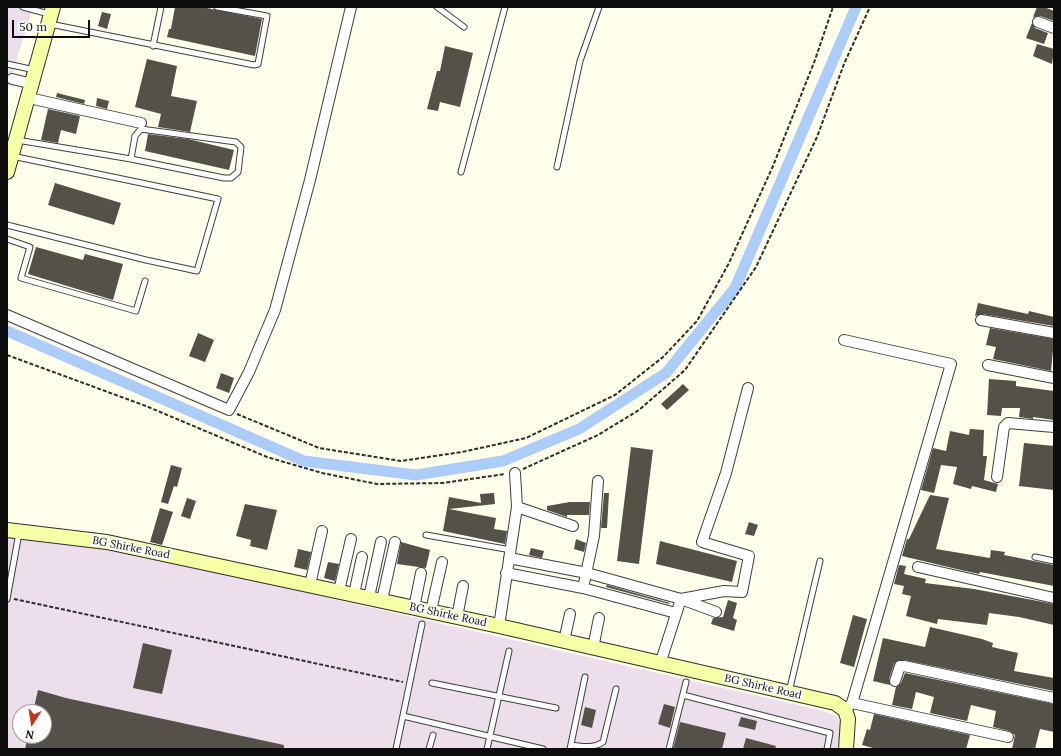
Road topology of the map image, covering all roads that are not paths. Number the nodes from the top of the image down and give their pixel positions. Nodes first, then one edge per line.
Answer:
1 (23, 7) edge
2 (161, 7) edge
3 (217, 7) edge
4 (350, 7) edge
5 (437, 7) edge
6 (505, 7) edge
7 (599, 7) edge
8 (52, 15) edge
9 (1038, 22) dead end
10 (464, 27) dead end
11 (1054, 28) edge
12 (154, 46) junction
13 (7, 64) edge
14 (35, 77) junction
15 (10, 78) edge
16 (29, 98) junction
17 (141, 123) dead end
18 (16, 140) junction
19 (9, 155) edge
20 (131, 159) junction
21 (557, 167) dead end
22 (7, 172) edge
23 (461, 172) dead end
24 (7, 225) edge
25 (7, 239) edge
26 (145, 281) dead end
27 (7, 314) edge
28 (981, 320) dead end
29 (1054, 333) edge
30 (844, 340) dead end
31 (988, 365) dead end
32 (1054, 378) edge
33 (748, 388) dead end
34 (1054, 427) edge
35 (515, 473) road end
36 (998, 477) dead end
37 (598, 482) dead end
38 (517, 507) junction
39 (573, 526) dead end
40 (13, 530) edge
41 (322, 531) dead end
42 (426, 535) dead end
43 (351, 539) dead end
44 (381, 542) dead end
45 (395, 542) dead end
46 (510, 554) junction
47 (362, 557) dead end
48 (1035, 557) dead end
49 (820, 560) dead end
50 (1054, 561) edge
51 (442, 562) dead end
52 (918, 567) dead end
53 (421, 573) dead end
54 (506, 573) junction
55 (587, 573) junction
56 (310, 584) junction
57 (463, 586) dead end
58 (583, 588) junction
59 (339, 591) junction
60 (354, 594) junction
61 (7, 598) edge
62 (1054, 598) edge
63 (376, 599) junction
64 (681, 599) junction
65 (414, 608) junction
66 (432, 611) junction
67 (716, 612) dead end
68 (676, 613) junction
69 (570, 614) dead end
70 (457, 617) junction
71 (599, 618) dead end
72 (422, 624) dead end
73 (499, 626) junction
74 (564, 641) junction
75 (593, 648) junction
76 (509, 651) dead end
77 (660, 664) junction
78 (585, 677) dead end
79 (895, 681) dead end
80 (686, 682) dead end
81 (432, 683) dead end
82 (616, 689) dead end
83 (788, 693) junction
84 (683, 695) junction
85 (499, 696) junction
86 (1054, 698) edge
87 (848, 706) junction
88 (556, 708) dead end
89 (403, 716) junction
90 (433, 736) dead end
91 (490, 736) junction
92 (1008, 737) dead end
93 (570, 747) edge
94 (396, 749) edge
95 (430, 749) edge
96 (487, 749) edge
97 (543, 749) edge
98 (669, 749) edge
99 (827, 749) edge
100 (846, 749) edge

1 - 8 lane
2 - 12 lane
3 - 12 lane
4 - 27 street
5 - 10 lane
6 - 23 lane
7 - 21 lane
8 - 12 lane
8 - 14 street
9 - 11 street
13 - 14 lane
14 - 15 street
14 - 16 street
16 - 17 street
16 - 18 street
18 - 19 street
18 - 20 lane
19 - 22 street
19 - 24 lane
20 - 20 lane
25 - 26 lane
28 - 29 street
30 - 87 street
31 - 32 street
33 - 64 street
34 - 36 street
35 - 38 street
37 - 55 street
38 - 39 street
38 - 46 street
40 - 56 street, BG Shirke Road
40 - 61 lane
41 - 56 street
42 - 46 lane
43 - 59 street
44 - 63 street
45 - 63 street
46 - 54 street
46 - 55 street
47 - 60 street
48 - 50 lane
49 - 83 lane
51 - 66 street
52 - 62 street
53 - 65 street
54 - 58 street
54 - 73 street
55 - 58 street
55 - 64 street
56 - 59 street, BG Shirke Road
57 - 70 street
58 - 68 street
59 - 60 street, BG Shirke Road
60 - 63 street, BG Shirke Road
63 - 65 street, BG Shirke Road
64 - 67 street
64 - 68 street
65 - 66 street, BG Shirke Road
66 - 70 street, BG Shirke Road
68 - 77 street
69 - 74 street
70 - 73 street, BG Shirke Road
71 - 75 street
72 - 89 lane
73 - 74 street, BG Shirke Road
74 - 75 street, BG Shirke Road
75 - 77 street, BG Shirke Road
76 - 85 lane
77 - 83 street, BG Shirke Road
78 - 93 lane
79 - 86 street
80 - 84 lane
81 - 85 lane
82 - 93 lane
83 - 87 street, BG Shirke Road
84 - 98 lane
84 - 99 lane
85 - 88 lane
85 - 91 lane
87 - 92 street
87 - 100 street
89 - 91 lane
89 - 94 lane
90 - 95 lane
91 - 96 lane
91 - 97 lane

